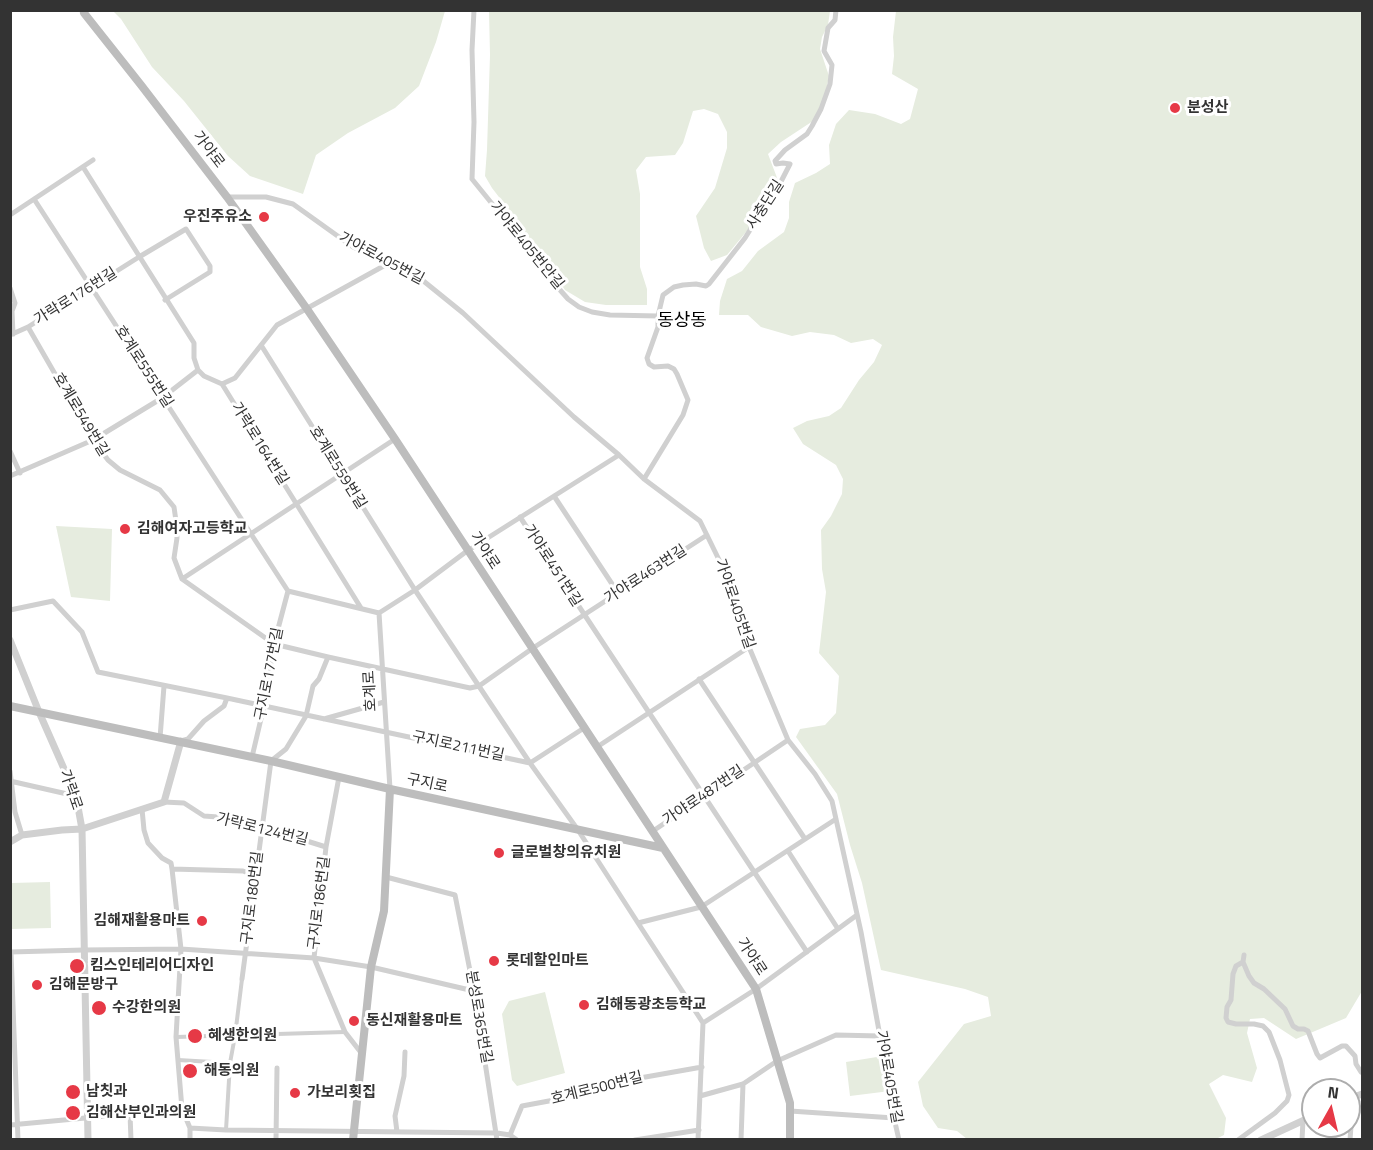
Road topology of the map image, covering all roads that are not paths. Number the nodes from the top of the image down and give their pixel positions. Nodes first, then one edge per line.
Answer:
1 (474, 10) edge
2 (836, 10) edge
3 (84, 13) dead end
4 (93, 160) dead end
5 (83, 167) junction
6 (227, 197) junction
7 (34, 199) junction
8 (10, 215) edge
9 (139, 257) junction
10 (389, 263) junction
11 (92, 287) junction
12 (10, 288) edge
13 (165, 300) junction
14 (307, 309) junction
15 (658, 316) junction
16 (28, 327) junction
17 (12, 335) edge
18 (261, 345) junction
19 (198, 370) junction
20 (222, 384) junction
21 (162, 398) junction
22 (395, 439) junction
23 (93, 440) junction
24 (10, 451) edge
25 (619, 455) junction
26 (20, 473) junction
27 (341, 474) junction
28 (10, 476) edge
29 (644, 479) junction
30 (554, 496) junction
31 (296, 504) junction
32 (520, 517) junction
33 (251, 535) junction
34 (707, 535) junction
35 (467, 551) junction
36 (182, 579) junction
37 (415, 590) junction
38 (288, 591) junction
39 (618, 593) junction
40 (361, 608) junction
41 (10, 610) edge
42 (379, 613) junction
43 (585, 616) junction
44 (10, 640) edge
45 (274, 644) junction
46 (749, 647) junction
47 (532, 648) junction
48 (328, 657) junction
49 (383, 670) junction
50 (699, 679) junction
51 (164, 686) junction
52 (478, 686) junction
53 (227, 698) junction
54 (384, 702) junction
55 (10, 706) edge
56 (264, 706) junction
57 (39, 712) junction
58 (649, 713) junction
59 (306, 716) junction
60 (322, 719) junction
61 (584, 728) junction
62 (386, 732) junction
63 (160, 738) junction
64 (181, 741) junction
65 (788, 741) junction
66 (597, 747) junction
67 (252, 757) junction
68 (272, 761) junction
69 (754, 762) junction
70 (530, 763) junction
71 (10, 771) edge
72 (339, 777) junction
73 (11, 782) edge
74 (390, 789) junction
75 (76, 796) junction
76 (704, 796) junction
77 (164, 802) junction
78 (142, 809) junction
79 (836, 819) junction
80 (262, 827) junction
81 (82, 829) junction
82 (578, 830) junction
83 (653, 831) junction
84 (22, 835) junction
85 (805, 839) junction
86 (10, 842) edge
87 (327, 847) junction
88 (663, 848) junction
89 (788, 850) junction
90 (172, 869) junction
91 (754, 872) junction
92 (256, 876) junction
93 (386, 877) junction
94 (701, 907) junction
95 (857, 915) junction
96 (638, 923) junction
97 (838, 929) junction
98 (181, 949) junction
99 (84, 950) junction
100 (11, 952) edge
101 (245, 952) junction
102 (807, 952) junction
103 (314, 958) junction
104 (371, 967) junction
105 (242, 979) joint
106 (756, 989) junction
107 (474, 991) junction
108 (703, 1023) junction
109 (345, 1032) junction
110 (235, 1036) junction
111 (880, 1036) junction
112 (176, 1037) junction
113 (405, 1052) dead end
114 (362, 1054) junction
115 (178, 1060) junction
116 (777, 1061) junction
117 (230, 1063) junction
118 (702, 1067) junction
119 (277, 1068) dead end
120 (1362, 1071) edge
121 (743, 1084) junction
122 (700, 1096) junction
123 (182, 1108) junction
124 (790, 1111) junction
125 (130, 1114) junction
126 (88, 1118) junction
127 (894, 1118) junction
128 (1301, 1121) edge
129 (10, 1125) edge
130 (18, 1125) junction
131 (190, 1128) junction
132 (276, 1129) junction
133 (226, 1130) junction
134 (699, 1130) junction
135 (397, 1132) junction
136 (354, 1135) edge
137 (510, 1135) junction
138 (497, 1136) edge
139 (1269, 1138) edge
140 (18, 1140) edge
141 (88, 1140) edge
142 (131, 1140) edge
143 (190, 1140) edge
144 (276, 1140) edge
145 (517, 1140) edge
146 (635, 1140) edge
147 (699, 1140) edge
148 (741, 1140) edge
149 (790, 1140) edge
150 (899, 1140) edge
151 (1238, 1140) edge
152 (1261, 1140) edge

1 - 15 street, 가야로405번안길
2 - 15 street, 사충단길
3 - 6 main road, 가야로
4 - 5 street
5 - 7 street
5 - 9 street
6 - 10 street, 가야로405번길
6 - 14 main road, 가야로
7 - 8 street
7 - 11 street, 호계로555번길
9 - 11 street, 가락로176번길
9 - 13 street
9 - 13 street, 가락로176번길
10 - 14 street
10 - 25 street, 가야로405번길
11 - 16 street, 가락로176번길
11 - 21 street, 호계로555번길
12 - 17 street, 가락로176번길
13 - 19 street
14 - 18 street
14 - 22 main road, 가야로
15 - 29 street
16 - 17 street, 가락로176번길
16 - 23 street, 호계로549번길
18 - 20 street
18 - 27 street, 호계로559번길
19 - 20 street, 가락로164번길
19 - 21 street
20 - 31 street, 가락로164번길
21 - 23 street
21 - 33 street, 호계로555번길
22 - 27 street
22 - 35 main road, 가야로
23 - 26 street
23 - 36 street, 호계로549번길
24 - 26 street
25 - 29 street, 가야로405번길
25 - 30 street, 가야로451번길
26 - 28 street
27 - 31 street
27 - 37 street, 호계로559번길
29 - 34 street, 가야로405번길
30 - 32 street, 가야로451번길
30 - 39 street
31 - 33 street
31 - 40 street
32 - 35 street, 가야로451번길
32 - 43 street, 가야로451번길
33 - 36 street
33 - 38 street, 호계로555번길
34 - 39 street, 가야로463번길
34 - 46 street, 가야로405번길
35 - 37 street
35 - 47 main road, 가야로
36 - 45 street
37 - 42 street
37 - 52 street, 구지로211번길
38 - 40 street
38 - 45 street, 구지로177번길
39 - 43 street, 가야로463번길
40 - 42 street
41 - 51 street, 구지로211번길
42 - 49 street, 호계로
43 - 47 street, 가야로463번길
43 - 58 street
44 - 57 street, 가락로
45 - 48 street
45 - 56 street, 구지로177번길
46 - 50 street
46 - 65 street, 가야로405번길
47 - 52 street
47 - 61 main road, 가야로
48 - 49 street
48 - 59 street
49 - 52 street
49 - 54 street, 호계로
50 - 58 street
50 - 69 street
51 - 53 street, 구지로211번길
51 - 63 street
52 - 70 street, 구지로211번길
53 - 56 street, 구지로211번길
53 - 64 street
54 - 60 street
54 - 62 street, 호계로
55 - 57 main road, 구지로
56 - 59 street, 구지로211번길
56 - 67 street, 구지로177번길
57 - 63 main road, 구지로
57 - 75 street, 가락로
58 - 66 street
58 - 76 street
59 - 60 street, 구지로211번길
59 - 68 street
60 - 62 street, 구지로211번길
61 - 66 main road, 가야로
61 - 70 street
62 - 70 street, 구지로211번길
62 - 74 street, 호계로
63 - 64 main road, 구지로
64 - 67 main road, 구지로
64 - 77 street
65 - 69 street, 가야로487번길
65 - 79 street, 가야로405번길
66 - 83 main road, 가야로
67 - 68 main road, 구지로
68 - 72 main road, 구지로
68 - 80 street, 구지로180번길
69 - 76 street, 가야로487번길
69 - 85 street, 가야로487번길
70 - 82 street, 구지로211번길
71 - 73 street
72 - 74 main road, 구지로
72 - 87 street, 구지로186번길
73 - 75 street
73 - 84 street
74 - 82 main road, 구지로
74 - 93 main road, 호계로
75 - 81 street, 가락로
76 - 83 street, 가야로487번길
76 - 91 street
77 - 78 street
77 - 80 street, 가락로124번길
78 - 81 street
78 - 90 street
79 - 85 street
79 - 95 street, 가야로405번길
80 - 87 street, 가락로124번길
80 - 92 street, 구지로180번길
81 - 84 street
81 - 99 street, 가락로
82 - 88 main road, 구지로
82 - 96 street
83 - 88 main road, 가야로
84 - 86 street
85 - 89 street
87 - 103 street, 구지로186번길
88 - 94 main road, 가야로
89 - 91 street
89 - 97 street
90 - 92 street
90 - 98 street
91 - 94 street
91 - 102 street
92 - 101 street, 구지로180번길
93 - 104 main road, 호계로
93 - 107 street, 분성로365번길
94 - 96 street
94 - 106 main road, 가야로
95 - 97 street
95 - 111 street, 가야로405번길
96 - 108 street
97 - 102 street
98 - 99 street
98 - 101 street
98 - 112 street
99 - 100 street
99 - 126 street, 가락로
100 - 130 street
101 - 103 street
101 - 105 street, 구지로180번길
102 - 106 street
103 - 104 street
103 - 109 street, 구지로186번길
104 - 107 street
104 - 114 main road, 호계로
105 - 110 street, 구지로180번길
106 - 108 street
106 - 116 main road, 가야로
107 - 138 street, 분성로365번길
108 - 118 street
109 - 110 street
109 - 114 street, 구지로186번길
110 - 112 street
110 - 117 street, 구지로180번길
111 - 116 street
111 - 127 street, 가야로405번길
112 - 115 street
113 - 135 street
114 - 136 main road, 호계로
115 - 117 street
115 - 123 street
116 - 121 street
116 - 124 main road, 가야로
117 - 133 street, 구지로180번길
118 - 122 street
118 - 137 street, 호계로500번길
119 - 132 street
120 - 151 street
121 - 122 street
121 - 148 street
122 - 134 street
123 - 125 street
123 - 131 street
124 - 127 street
124 - 149 main road, 가야로
125 - 126 street
125 - 142 street
126 - 130 street
126 - 141 street, 가락로
127 - 150 street, 가야로405번길
128 - 139 street
129 - 130 street
130 - 140 street
131 - 133 street
131 - 143 street
132 - 133 street
132 - 136 street
132 - 144 street
134 - 146 street
134 - 147 street
135 - 136 street
135 - 138 street
137 - 138 street
137 - 145 street
139 - 152 street

